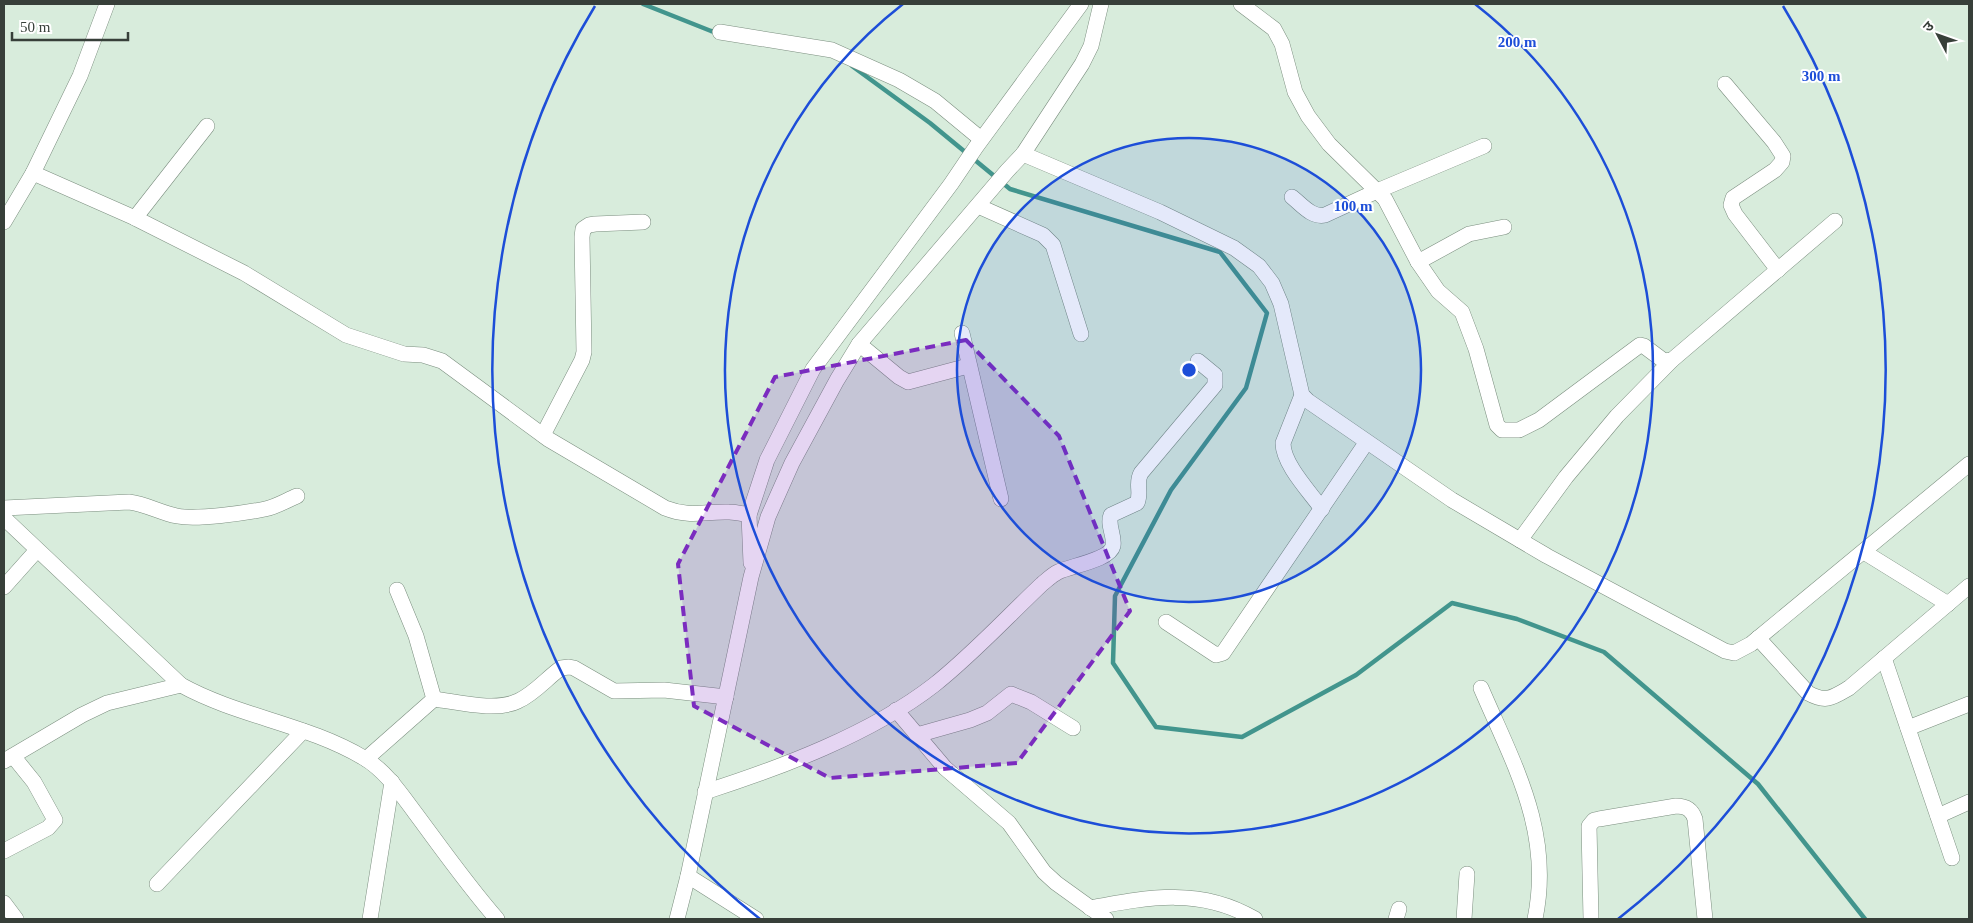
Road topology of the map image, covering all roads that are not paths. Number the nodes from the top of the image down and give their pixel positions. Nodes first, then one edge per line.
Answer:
1 (107, 4) edge
2 (1080, 4) edge
3 (1100, 4) edge
4 (1241, 4) edge
5 (720, 32) dead end
6 (1725, 84) dead end
7 (207, 126) dead end
8 (978, 143) junction
9 (1484, 146) dead end
10 (1023, 154) junction
11 (32, 174) junction
12 (1376, 191) junction
13 (1292, 197) dead end
14 (978, 206) junction
15 (135, 218) junction
16 (1835, 221) dead end
17 (4, 222) edge
18 (643, 222) dead end
19 (1504, 227) dead end
20 (1418, 262) junction
21 (1778, 270) junction
22 (962, 333) dead end
23 (1081, 334) dead end
24 (860, 344) junction
25 (1672, 360) junction
26 (1198, 361) dead end
27 (968, 366) junction
28 (1302, 395) junction
29 (543, 435) junction
30 (1366, 442) junction
31 (1969, 464) edge
32 (297, 496) dead end
33 (1001, 499) dead end
34 (4, 508) edge
35 (1322, 509) junction
36 (749, 514) junction
37 (4, 518) edge
38 (1520, 540) junction
39 (37, 550) junction
40 (1864, 552) junction
41 (751, 577) junction
42 (1969, 586) edge
43 (4, 587) edge
44 (397, 590) dead end
45 (1948, 604) junction
46 (1166, 622) dead end
47 (1758, 638) junction
48 (1884, 658) junction
49 (181, 685) junction
50 (1481, 688) dead end
51 (726, 697) junction
52 (434, 699) junction
53 (1969, 704) edge
54 (896, 710) junction
55 (1073, 728) dead end
56 (1908, 728) junction
57 (304, 731) junction
58 (917, 734) junction
59 (8, 758) edge
60 (366, 759) junction
61 (392, 782) junction
62 (705, 792) junction
63 (1969, 802) edge
64 (1938, 816) junction
65 (4, 851) edge
66 (1952, 858) dead end
67 (1467, 874) dead end
68 (688, 876) junction
69 (157, 884) dead end
70 (4, 903) edge
71 (1090, 908) junction
72 (16, 919) edge
73 (370, 919) edge
74 (497, 919) edge
75 (677, 919) edge
76 (756, 919) edge
77 (1106, 919) edge
78 (1255, 919) edge
79 (1464, 919) edge
80 (1535, 919) edge
81 (1591, 919) edge
82 (1705, 919) edge

1 - 11 street
2 - 8 street
3 - 10 street
4 - 12 street
5 - 8 street
6 - 21 street
7 - 15 street
8 - 36 street
9 - 12 street
10 - 14 street
10 - 28 street
11 - 15 street
11 - 17 street
12 - 13 street
12 - 20 street
14 - 23 street
14 - 24 street
15 - 29 street
16 - 21 street
18 - 29 street
19 - 20 street
20 - 25 street
21 - 25 street
22 - 27 street
24 - 27 street
24 - 41 street
25 - 38 street
26 - 54 street
27 - 33 street
28 - 30 street
28 - 35 street
29 - 36 street
30 - 35 street
30 - 38 street
31 - 40 street
32 - 34 street
35 - 46 street
36 - 41 street
37 - 39 street
38 - 47 street
39 - 43 street
39 - 49 street
40 - 45 street
40 - 47 street
41 - 51 street
42 - 45 street
44 - 52 street
45 - 48 street
47 - 48 street
48 - 56 street
49 - 57 street
49 - 59 street
50 - 80 street
51 - 52 street
51 - 62 street
52 - 60 street
53 - 56 street
54 - 58 street
54 - 62 street
55 - 58 street
56 - 64 street
57 - 60 street
57 - 69 street
58 - 71 street
59 - 65 street
60 - 61 street
61 - 73 street
61 - 74 street
62 - 68 street
63 - 64 street
64 - 66 street
67 - 79 street
68 - 75 street
68 - 76 street
70 - 72 street
71 - 77 street
71 - 78 street
81 - 82 street

